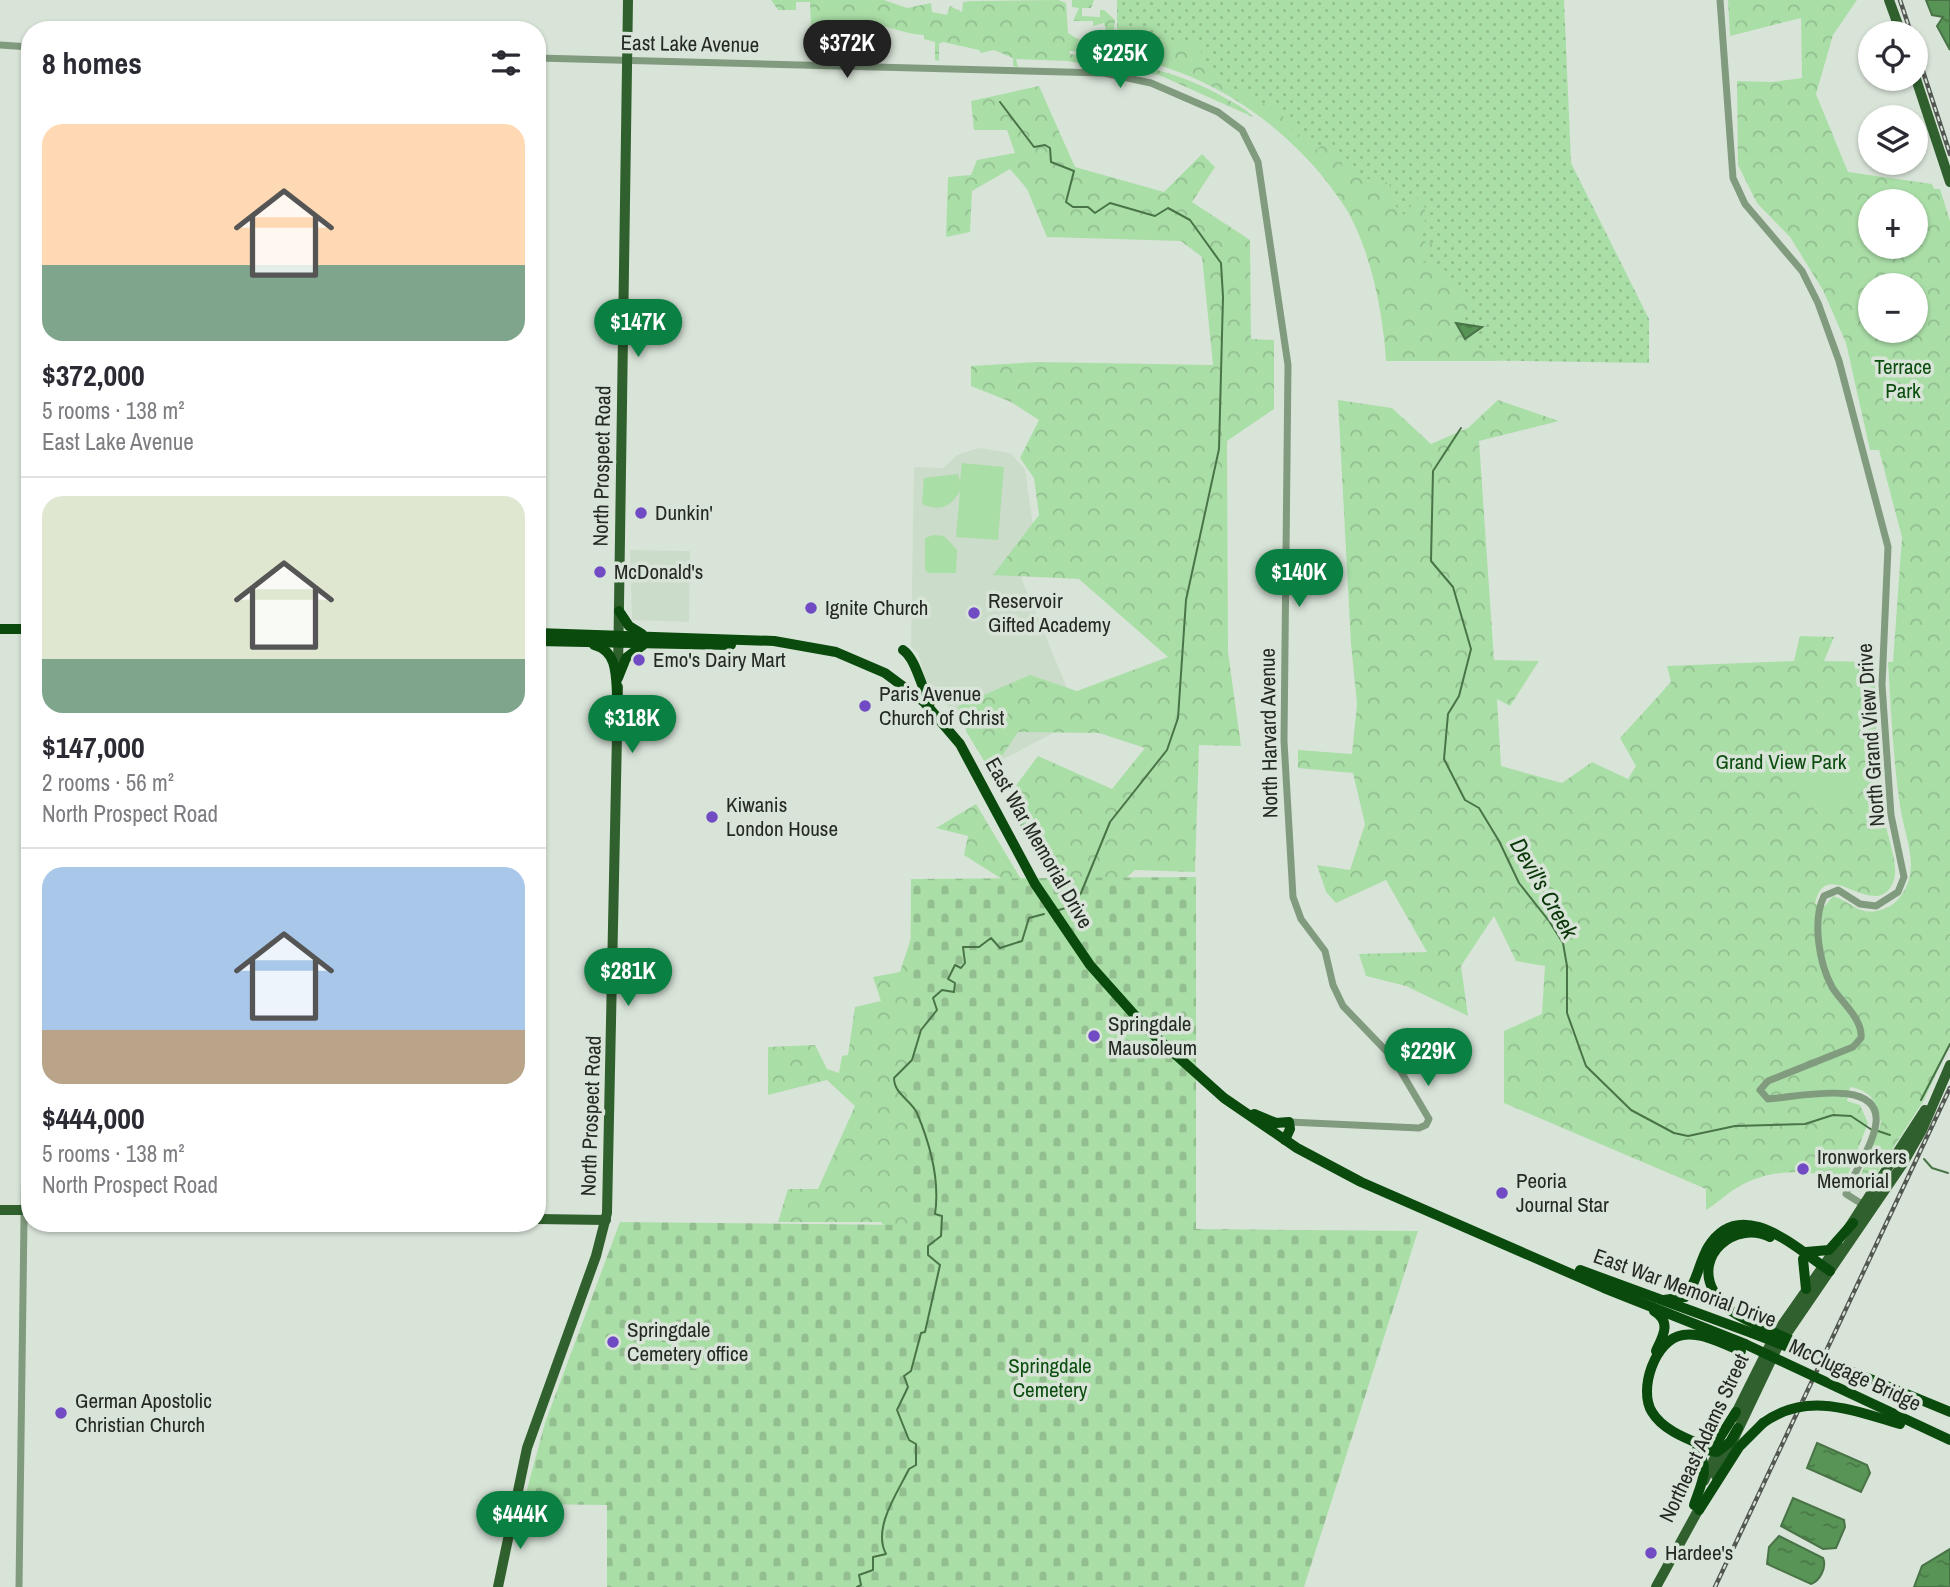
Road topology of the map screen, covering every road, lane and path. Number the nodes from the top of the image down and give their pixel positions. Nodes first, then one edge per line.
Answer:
1 (628, 0) edge
2 (1720, 0) edge
3 (1889, 0) edge
4 (1896, 21) edge
5 (0, 46) edge
6 (21, 47) edge
7 (546, 58) edge
8 (627, 60) junction
9 (1175, 91) joint
10 (1920, 91) edge
11 (1950, 182) edge
12 (619, 611) junction
13 (0, 629) edge
14 (21, 629) edge
15 (546, 634) edge
16 (644, 635) junction
17 (618, 639) junction
18 (546, 642) edge
19 (553, 642) junction
20 (655, 644) junction
21 (800, 645) junction
22 (903, 650) dead end
23 (617, 689) junction
24 (939, 716) junction
25 (1950, 1064) edge
26 (1222, 1096) junction
27 (1293, 1125) junction
28 (1285, 1140) junction
29 (1868, 1209) junction
30 (0, 1210) edge
31 (21, 1210) edge
32 (546, 1219) edge
33 (606, 1220) junction
34 (1853, 1223) junction
35 (27, 1232) edge
36 (1793, 1246) junction
37 (1803, 1259) junction
38 (1825, 1271) junction
39 (1806, 1289) junction
40 (1627, 1293) junction
41 (1754, 1329) junction
42 (1743, 1348) junction
43 (1736, 1412) junction
44 (1950, 1412) edge
45 (1738, 1428) junction
46 (1667, 1432) junction
47 (1938, 1436) junction
48 (1950, 1440) edge
49 (1717, 1452) junction
50 (1696, 1507) junction
51 (19, 1587) edge
52 (498, 1587) edge
53 (1656, 1587) edge

1 - 8 main road, North Prospect Road
2 - 29 street, North Grand View Drive
3 - 4 main road
5 - 6 street
7 - 8 street, East Lake Avenue
8 - 9 street, East Lake Avenue
8 - 12 main road, North Prospect Road
9 - 27 street, North Harvard Avenue
10 - 11 main road
12 - 16 highway
12 - 17 main road, North Prospect Road
13 - 14 highway
15 - 17 highway, East War Memorial Drive
16 - 17 highway, East War Memorial Drive
16 - 21 highway, East War Memorial Drive
17 - 19 highway, East War Memorial Drive
17 - 20 highway, East War Memorial Drive
17 - 23 main road, North Prospect Road
18 - 19 highway, East War Memorial Drive
19 - 23 highway
20 - 21 highway, East War Memorial Drive
20 - 23 highway
21 - 24 highway, East War Memorial Drive
22 - 24 highway
23 - 33 main road, North Prospect Road
24 - 26 highway, East War Memorial Drive
25 - 29 main road
26 - 27 highway
26 - 28 highway, East War Memorial Drive
27 - 28 highway
28 - 40 highway, East War Memorial Drive
29 - 34 main road, Northeast Adams Street
29 - 38 main road, Northeast Adams Street
30 - 31 main road
32 - 33 main road
33 - 52 main road, North Prospect Road
34 - 36 highway
34 - 38 main road, Northeast Adams Street
35 - 51 street
36 - 38 highway
36 - 40 highway
37 - 38 highway
37 - 39 highway
37 - 41 highway
38 - 39 main road, Northeast Adams Street
38 - 45 main road, Northeast Adams Street
39 - 43 main road, Northeast Adams Street
40 - 41 highway, East War Memorial Drive
40 - 42 highway, East War Memorial Drive
40 - 46 highway
41 - 44 highway, McClugage Bridge, bridge
42 - 43 highway
42 - 47 highway, McClugage Bridge, bridge
43 - 49 main road, Northeast Adams Street
45 - 49 highway
45 - 50 main road, Northeast Adams Street
46 - 49 highway
46 - 50 highway
47 - 48 highway, McClugage Bridge, bridge
47 - 50 highway, bridge
49 - 50 main road, Northeast Adams Street
50 - 53 main road, Northeast Adams Street

